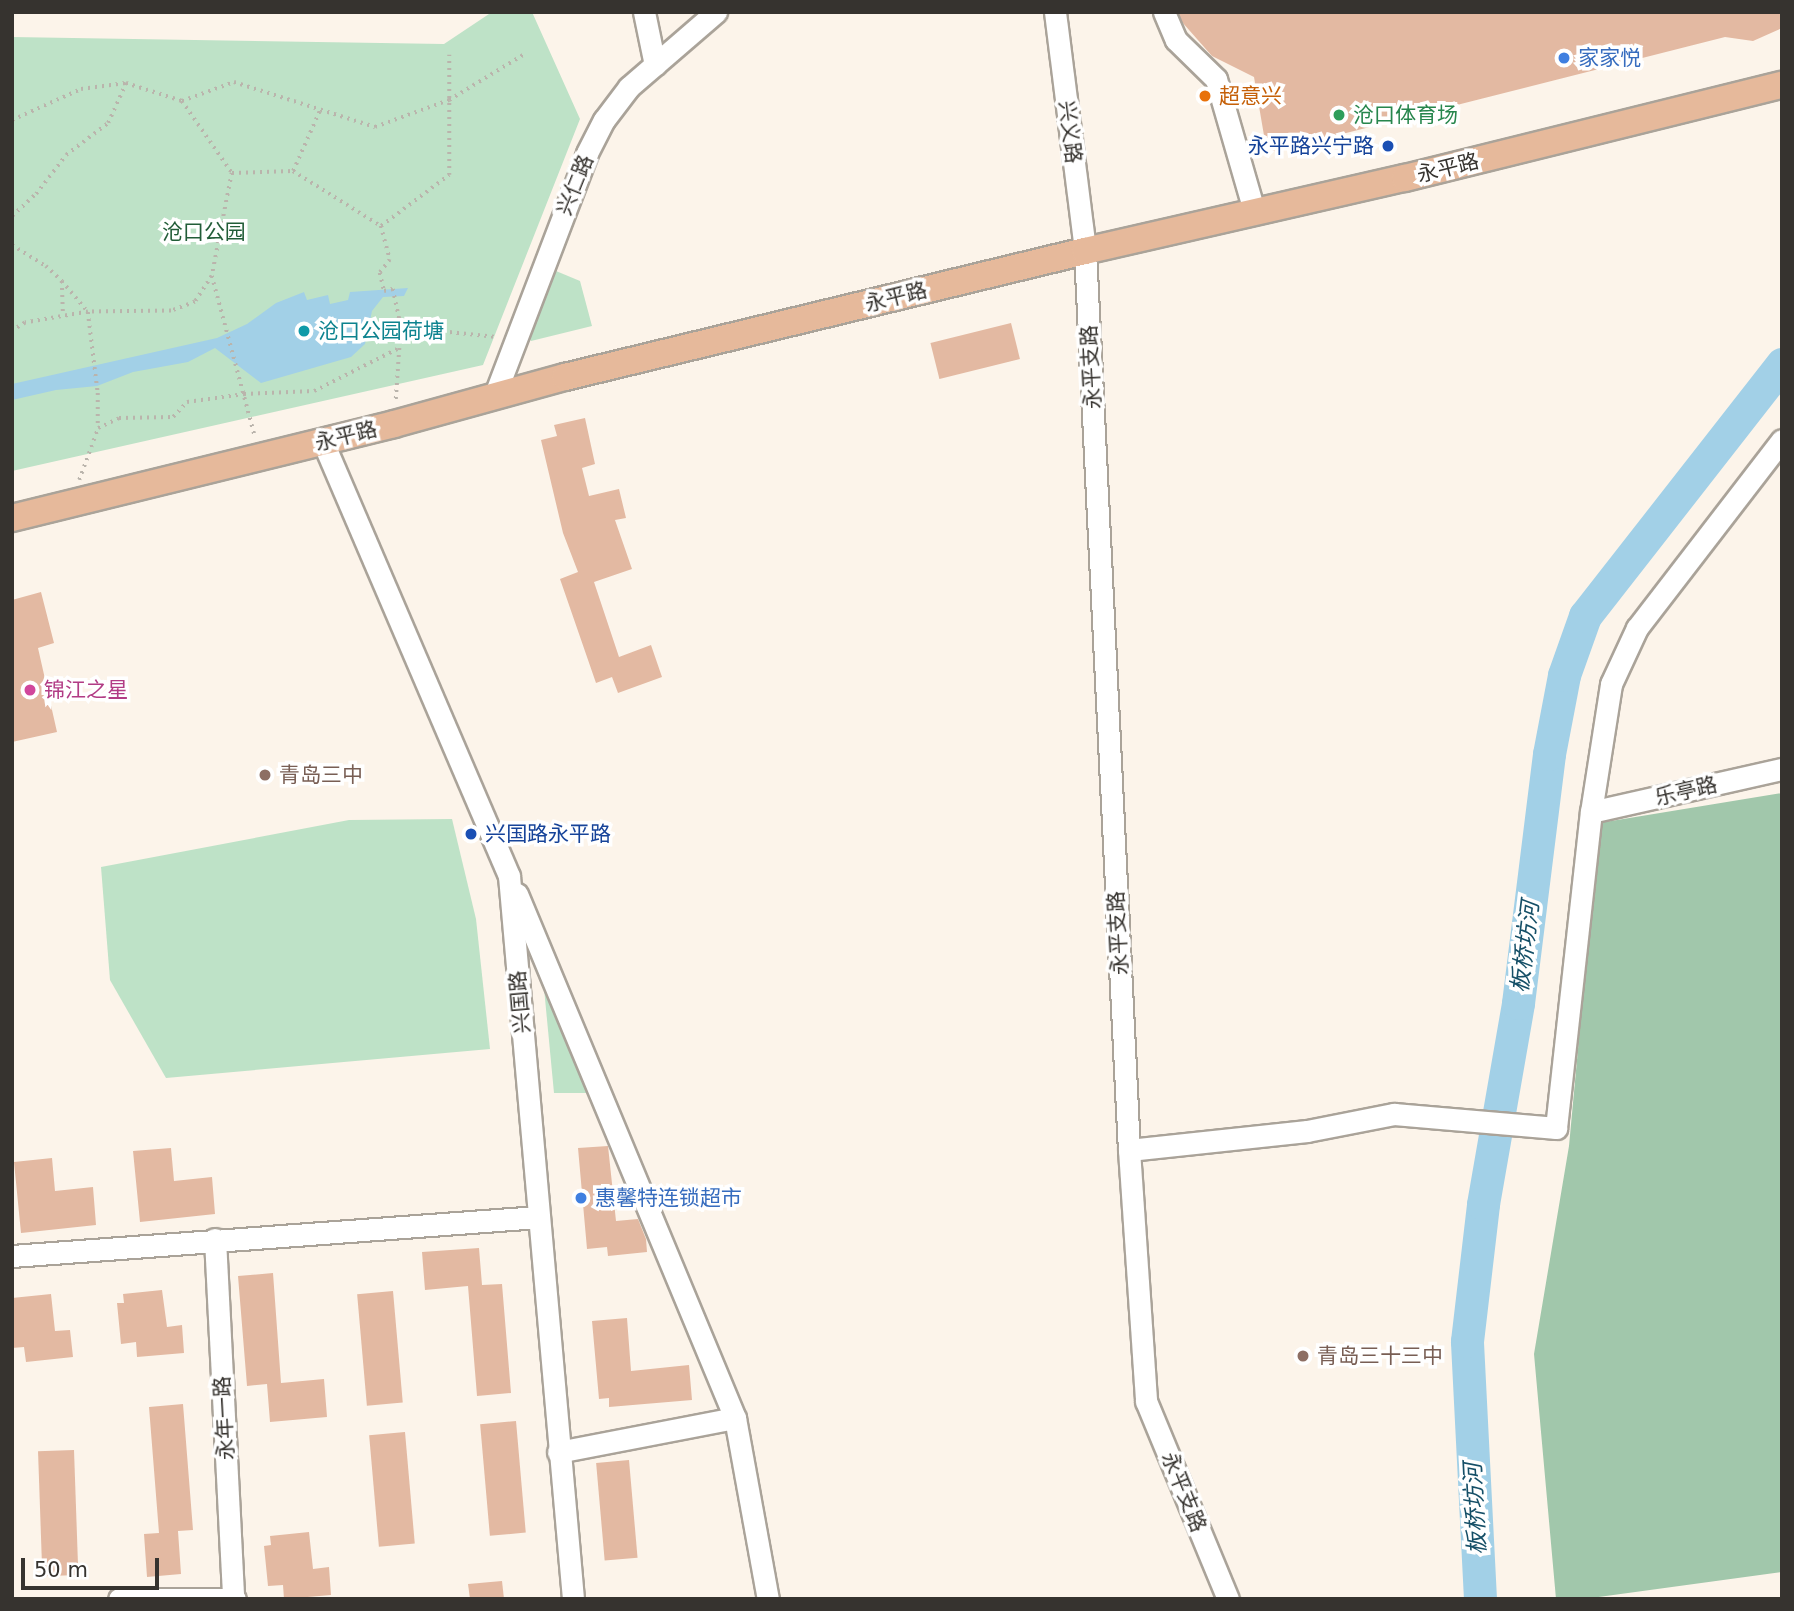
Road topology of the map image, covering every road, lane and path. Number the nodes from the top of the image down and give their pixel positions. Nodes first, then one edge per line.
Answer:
1 (644, 12) edge
2 (716, 12) edge
3 (1055, 12) edge
4 (1164, 12) edge
5 (449, 55) dead end
6 (523, 55) dead end
7 (655, 65) junction
8 (125, 83) junction
9 (1782, 85) edge
10 (449, 100) junction
11 (182, 101) junction
12 (320, 110) junction
13 (12, 120) edge
14 (293, 171) junction
15 (232, 173) junction
16 (1254, 211) junction
17 (12, 216) edge
18 (381, 226) junction
19 (12, 245) edge
20 (1085, 251) junction
21 (212, 276) junction
22 (62, 281) junction
23 (88, 312) junction
24 (63, 316) junction
25 (401, 327) junction
26 (12, 331) edge
27 (515, 340) junction
28 (399, 348) junction
29 (244, 394) junction
30 (494, 397) junction
31 (394, 424) junction
32 (98, 428) junction
33 (1782, 440) edge
34 (323, 442) junction
35 (260, 457) junction
36 (70, 505) junction
37 (12, 518) edge
38 (1782, 769) edge
39 (1591, 812) junction
40 (509, 876) junction
41 (1129, 1150) junction
42 (538, 1217) junction
43 (215, 1239) junction
44 (12, 1256) edge
45 (735, 1418) junction
46 (558, 1451) junction
47 (234, 1598) edge
48 (120, 1599) edge
49 (573, 1599) edge
50 (768, 1599) edge
51 (1228, 1599) edge

1 - 7 street
2 - 7 street, 兴仁路
3 - 20 street, 兴义路
4 - 16 street
5 - 10 path
6 - 10 path
7 - 27 street, 兴仁路
8 - 11 path
8 - 13 path
8 - 17 path
9 - 16 main road, 永平路
10 - 12 path
10 - 18 path
11 - 12 path
11 - 15 path
12 - 14 path
14 - 15 path
14 - 18 path
15 - 21 path
16 - 20 main road, 永平路
18 - 25 path
19 - 22 path
20 - 30 main road, 永平路
20 - 41 street, 永平支路
21 - 23 path
21 - 29 path
22 - 23 path
22 - 24 path
23 - 24 path
23 - 32 path
24 - 26 path
25 - 27 path
25 - 28 path
27 - 30 street, 兴仁路
28 - 29 path
28 - 31 path
29 - 32 path
29 - 35 path
30 - 31 main road, 永平路
31 - 34 main road, 永平路
32 - 36 path
33 - 39 street
34 - 35 main road, 永平路
34 - 40 street, 兴国路
35 - 36 main road, 永平路
36 - 37 main road, 永平路
38 - 39 street, 乐亭路
39 - 41 street
40 - 42 street, 兴国路
40 - 45 street
41 - 51 street, 永平支路
42 - 43 street
42 - 46 street, 兴国路
43 - 44 street
43 - 47 street, 永年一路
45 - 46 street
45 - 50 street
46 - 49 street, 兴国路
47 - 48 street

